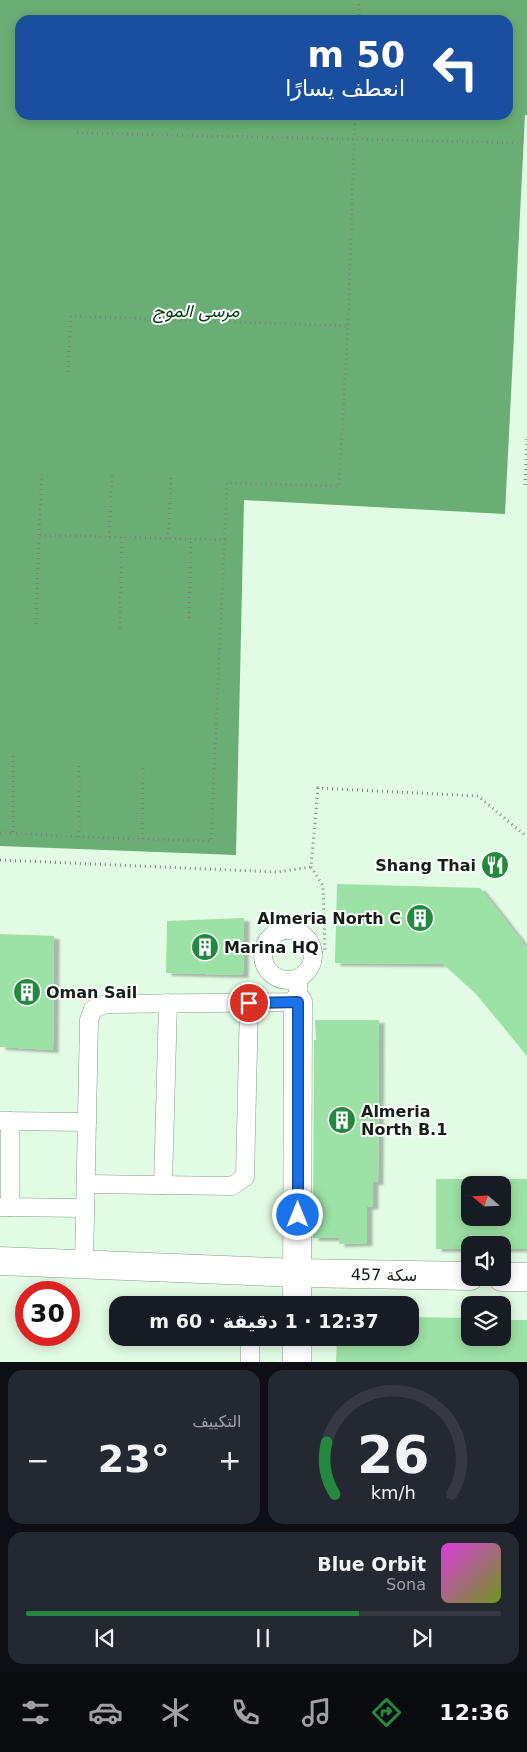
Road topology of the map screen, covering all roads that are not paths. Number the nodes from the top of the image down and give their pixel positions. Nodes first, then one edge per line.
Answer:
1 (298, 990) junction
2 (168, 1003) junction
3 (249, 1003) junction
4 (5, 1121) edge
5 (87, 1122) junction
6 (86, 1184) junction
7 (162, 1185) junction
8 (5, 1207) edge
9 (85, 1208) junction
10 (0, 1261) edge
11 (84, 1264) junction
12 (297, 1273) junction
13 (461, 1276) edge
14 (511, 1276) edge
15 (527, 1277) edge
16 (297, 1296) edge
17 (250, 1346) edge
18 (297, 1346) edge
19 (250, 1362) edge
20 (297, 1362) edge

1 - 1 lane
1 - 3 lane
1 - 12 street
2 - 3 lane
2 - 5 lane
2 - 7 lane
3 - 7 lane
4 - 5 lane
4 - 8 lane
5 - 6 lane
6 - 7 lane
6 - 9 lane
8 - 9 lane
9 - 11 lane
10 - 11 street, سكة 457
11 - 12 street, سكة 457
12 - 13 street, سكة 457
12 - 16 street
14 - 15 street
17 - 19 lane
18 - 20 street

